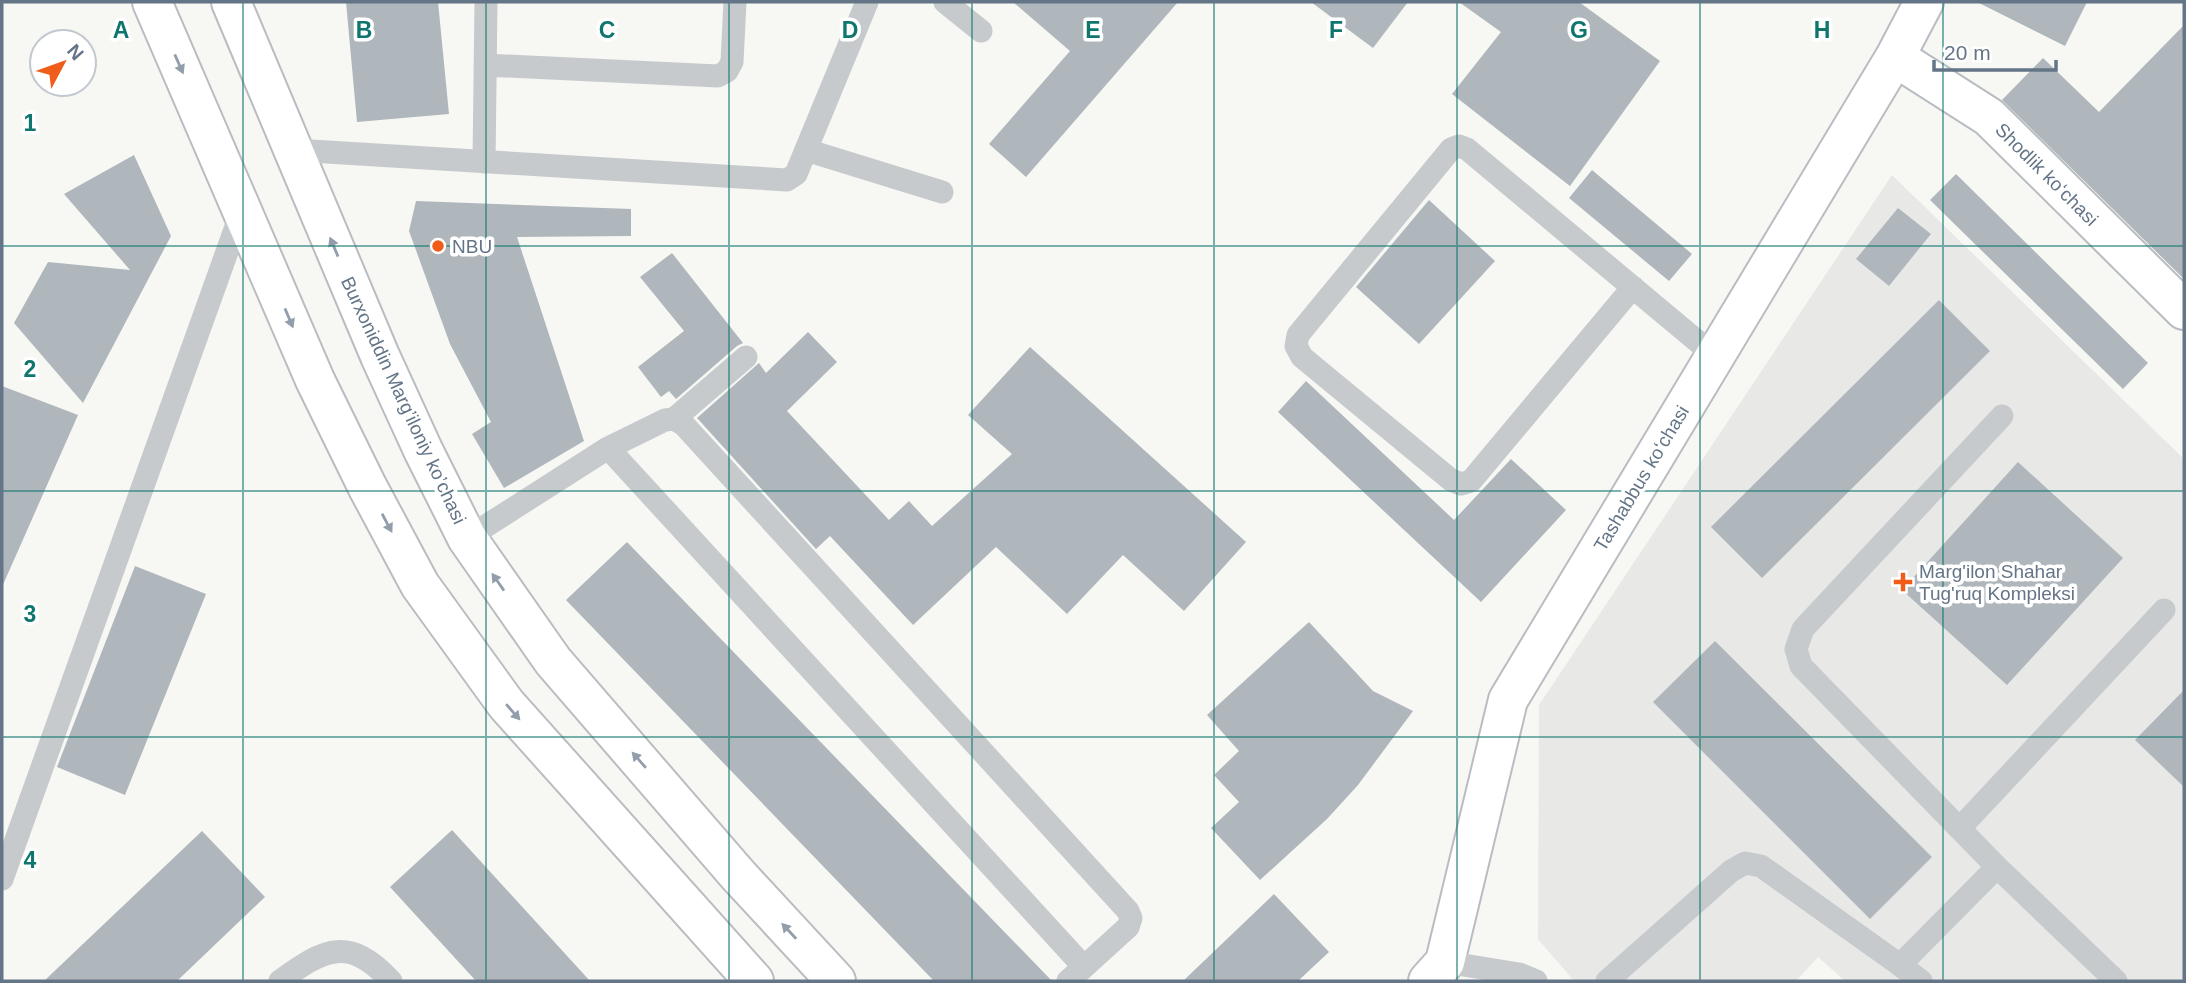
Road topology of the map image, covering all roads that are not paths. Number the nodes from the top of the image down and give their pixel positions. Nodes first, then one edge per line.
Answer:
1 (152, 2) edge
2 (231, 2) edge
3 (486, 2) edge
4 (735, 2) edge
5 (867, 2) edge
6 (945, 2) edge
7 (1924, 2) edge
8 (981, 32) dead end
9 (1895, 57) junction
10 (485, 65) junction
11 (294, 150) junction
12 (806, 150) junction
13 (484, 162) junction
14 (942, 192) dead end
15 (243, 209) junction
16 (1633, 287) junction
17 (2184, 310) edge
18 (1715, 356) junction
19 (746, 357) dead end
20 (2002, 416) dead end
21 (674, 419) junction
22 (608, 448) junction
23 (467, 538) junction
24 (2164, 610) dead end
25 (1960, 828) junction
26 (1997, 867) junction
27 (2, 878) edge
28 (1900, 965) junction
29 (1436, 972) edge
30 (1076, 974) edge
31 (281, 981) edge
32 (391, 981) edge
33 (754, 981) edge
34 (836, 981) edge
35 (1536, 981) edge
36 (1607, 981) edge
37 (1921, 981) edge
38 (2116, 981) edge

1 -> 15 main road
2 - 11 main road, Burxoniddin Marg’iloniy ko’chasi
3 - 10 lane
4 - 10 lane
5 - 12 lane
6 - 8 lane
7 - 9 main road, Tashabbus koʻchasi
9 - 17 main road, Shodlik koʻchasi
9 - 18 main road, Tashabbus koʻchasi
10 - 13 lane
11 - 13 lane
23 -> 11 main road, Burxoniddin Marg’iloniy ko’chasi
12 - 13 lane
12 - 14 lane
15 - 27 lane
15 -> 33 main road
16 - 16 lane
16 - 18 lane
18 - 29 main road, Tashabbus koʻchasi
19 - 21 lane
20 - 25 lane
21 - 22 lane
21 - 30 lane
22 - 23 lane
22 - 30 lane
34 -> 23 main road, Burxoniddin Marg’iloniy ko’chasi
24 - 25 lane
25 - 26 lane
26 - 28 lane
26 - 38 lane
28 - 36 lane
28 - 37 lane
29 - 35 lane
31 - 32 lane

